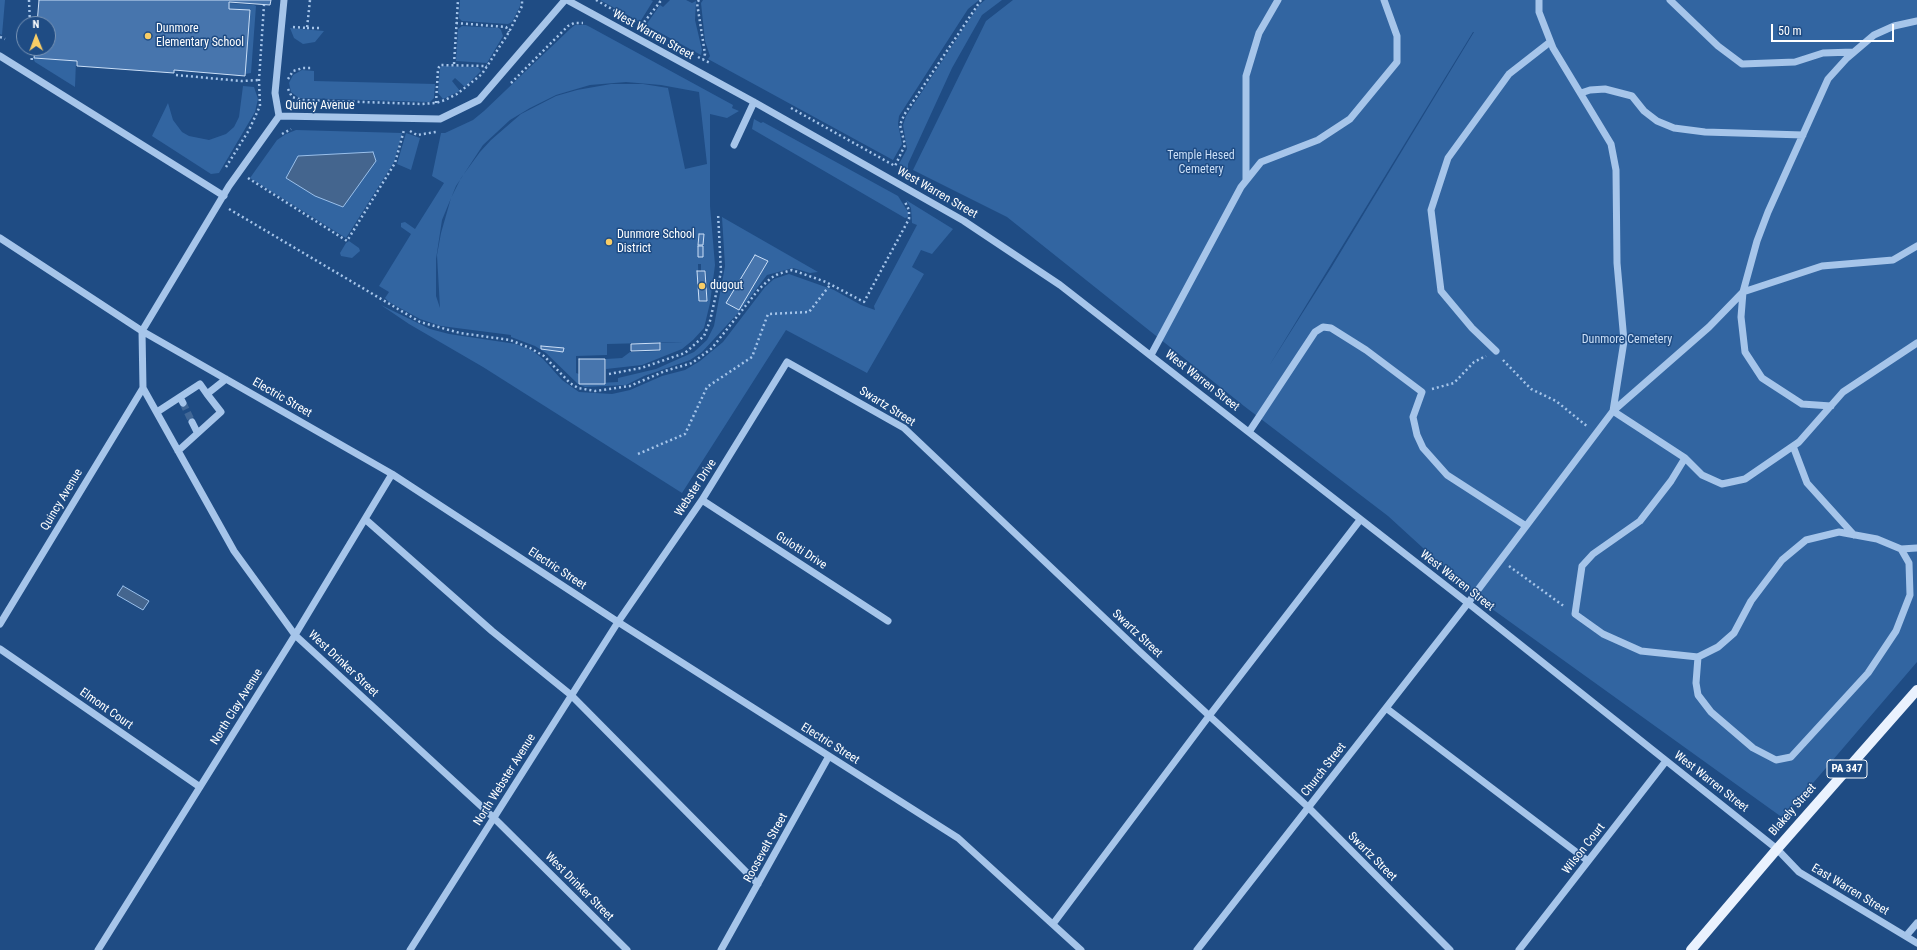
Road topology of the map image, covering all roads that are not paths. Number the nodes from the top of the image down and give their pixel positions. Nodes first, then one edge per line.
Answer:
1 (284, 0) edge
2 (566, 0) edge
3 (1278, 0) edge
4 (1384, 0) edge
5 (1539, 0) edge
6 (1670, 0) edge
7 (1917, 21) edge
8 (1550, 42) junction
9 (1853, 52) junction
10 (0, 56) edge
11 (1581, 93) junction
12 (754, 102) junction
13 (279, 116) junction
14 (1803, 135) junction
15 (734, 145) dead end
16 (1246, 180) junction
17 (224, 196) junction
18 (0, 238) edge
19 (1917, 246) edge
20 (1743, 292) junction
21 (142, 331) junction
22 (1917, 343) edge
23 (1496, 351) road end
24 (1151, 355) junction
25 (787, 362) joint
26 (226, 379) junction
27 (143, 388) junction
28 (207, 394) junction
29 (1831, 406) junction
30 (1613, 411) junction
31 (157, 412) junction
32 (192, 422) tunnel mouth
33 (198, 432) junction
34 (1248, 432) junction
35 (1793, 446) junction
36 (178, 450) junction
37 (1685, 458) junction
38 (392, 474) junction
39 (702, 500) junction
40 (365, 519) junction
41 (1360, 520) junction
42 (1526, 526) junction
43 (1854, 535) junction
44 (1917, 548) edge
45 (1901, 549) junction
46 (1468, 603) junction
47 (618, 622) junction
48 (888, 622) dead end
49 (0, 624) edge
50 (295, 635) junction
51 (0, 649) edge
52 (1698, 657) junction
53 (1917, 690) edge
54 (571, 695) junction
55 (1386, 708) junction
56 (1209, 716) junction
57 (829, 756) junction
58 (1666, 761) junction
59 (200, 787) junction
60 (1308, 807) junction
61 (494, 818) junction
62 (1777, 849) junction
63 (1588, 861) junction
64 (758, 884) junction
65 (1917, 923) edge
66 (1053, 924) junction
67 (1906, 936) junction
68 (1917, 943) edge
69 (98, 950) edge
70 (410, 950) edge
71 (627, 950) edge
72 (721, 950) edge
73 (1081, 950) edge
74 (1196, 950) edge
75 (1450, 950) edge
76 (1519, 950) edge
77 (1692, 950) edge

1 - 13 street
2 - 12 street, West Warren Street
2 - 13 street, Quincy Avenue
3 - 16 street
4 - 16 street
5 - 8 street
6 - 9 street
7 - 9 street
8 - 11 street
8 - 23 street
9 - 14 street
10 - 17 street
11 - 14 street
11 - 30 street
12 - 15 street
12 - 24 street, West Warren Street
13 - 17 street, Quincy Avenue
14 - 20 street
16 - 24 street
17 - 21 street, Quincy Avenue
18 - 21 street, Electric Street
19 - 20 street
20 - 29 street
20 - 30 street, Church Street
21 - 26 street, Electric Street
21 - 27 street, West Drinker Street
22 - 29 street
24 - 34 street, West Warren Street
25 - 39 street, Webster Drive
25 - 56 street, Swartz Street
26 - 28 street
26 - 38 street, Electric Street
27 - 31 street, West Drinker Street
27 - 49 street, Quincy Avenue
28 - 31 street
28 - 33 street
29 - 35 street
30 - 37 street
30 - 42 street, Church Street
31 - 36 street, West Drinker Street
32 - 33 street
33 - 36 street
34 - 41 street, West Warren Street
34 - 42 street
35 - 37 street
35 - 43 street
36 - 50 street, West Drinker Street
37 - 52 street
38 - 40 street, North Clay Avenue
38 - 47 street, Electric Street
39 - 47 street, Webster Drive
39 - 48 street, Gulotti Drive
40 - 50 street, North Clay Avenue
40 - 54 street
41 - 46 street, West Warren Street
41 - 56 street
42 - 46 street, Church Street
43 - 45 street
43 - 52 street
44 - 45 street
45 - 52 street
46 - 55 street, Church Street
46 - 58 street, West Warren Street
47 - 54 street, North Webster Avenue
47 - 57 street, Electric Street
50 - 59 street, North Clay Avenue
50 - 61 street, West Drinker Street
51 - 59 street, Elmont Court
53 - 62 main road, Blakely Street / PA 347
54 - 61 street, North Webster Avenue
54 - 64 street
55 - 60 street, Church Street
55 - 63 street
56 - 60 street, Swartz Street
56 - 66 street
57 - 64 street, Roosevelt Street
57 - 66 street, Electric Street
58 - 62 street, West Warren Street
58 - 63 street, Wilson Court
59 - 69 street, North Clay Avenue
60 - 74 street, Church Street
60 - 75 street, Swartz Street
61 - 70 street, North Webster Avenue
61 - 71 street, West Drinker Street
62 - 67 street, East Warren Street
62 - 77 main road, Blakely Street / PA 347
63 - 76 street, Wilson Court
64 - 72 street, Roosevelt Street
65 - 67 street
66 - 73 street, Electric Street
67 - 68 street, East Warren Street

